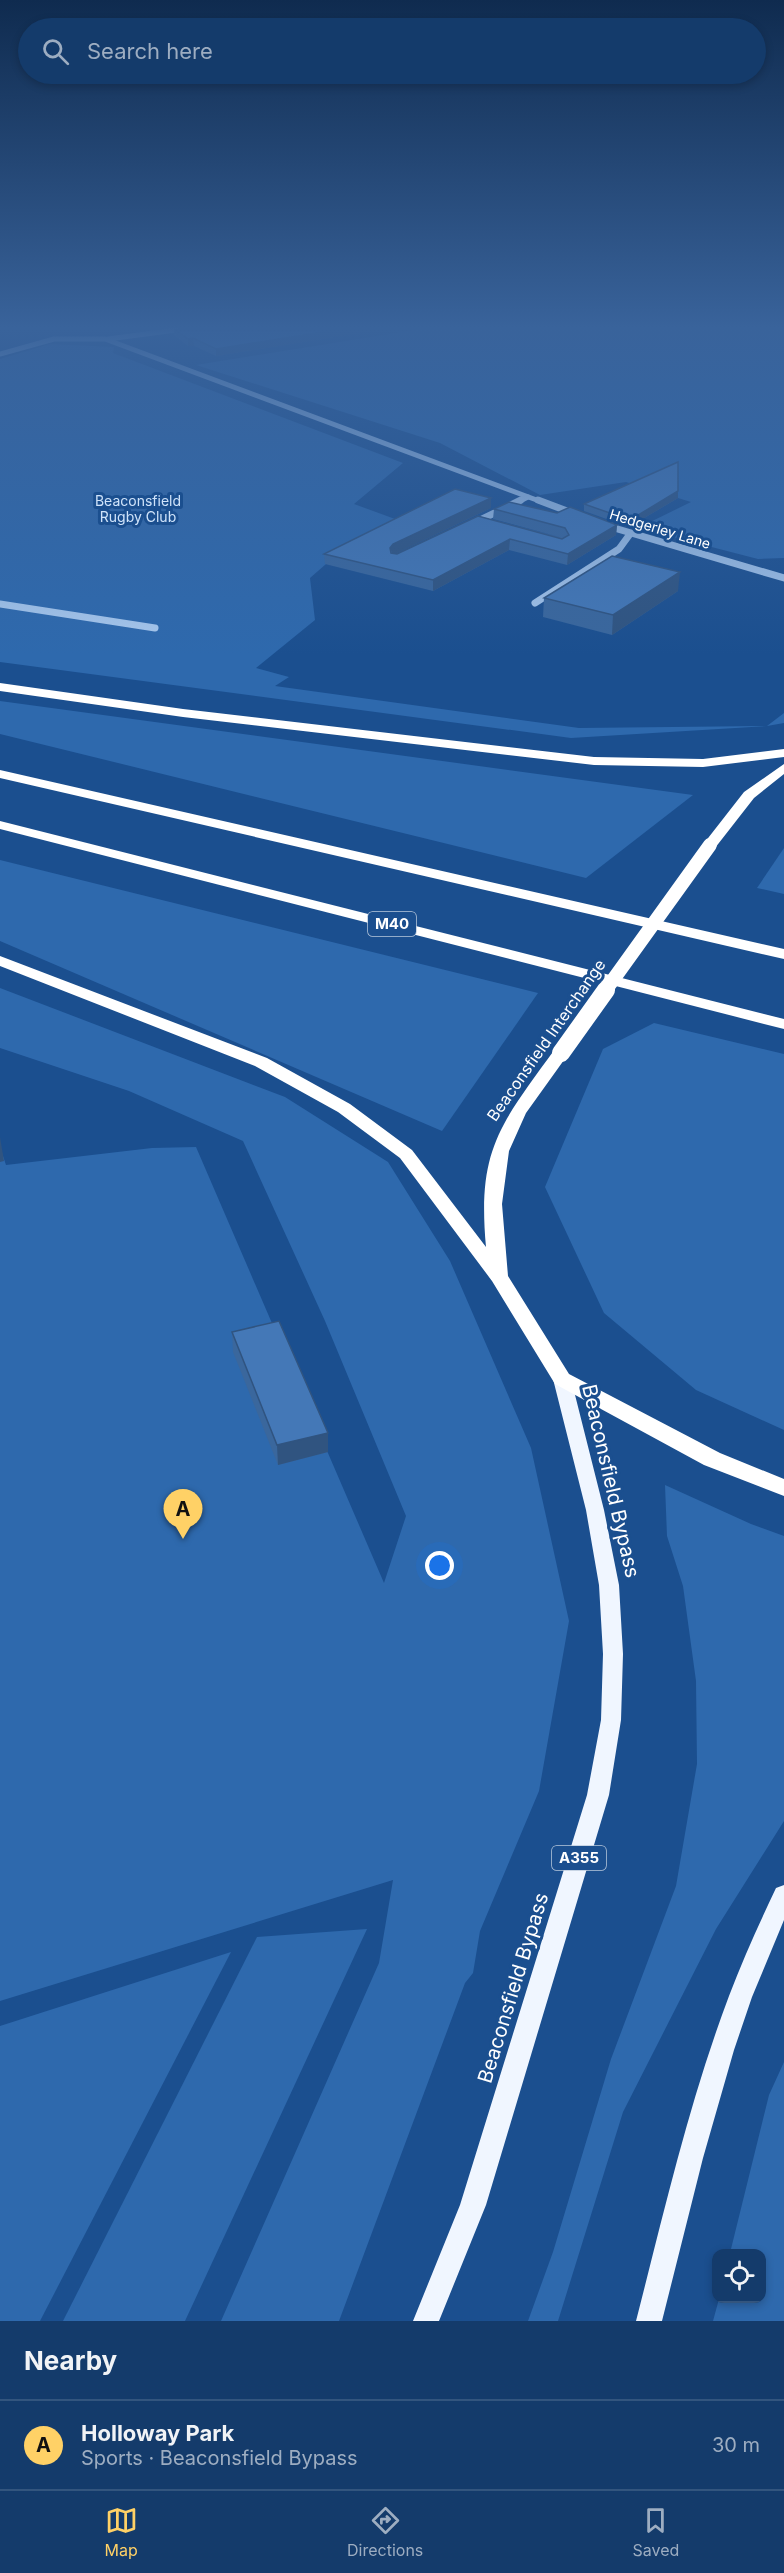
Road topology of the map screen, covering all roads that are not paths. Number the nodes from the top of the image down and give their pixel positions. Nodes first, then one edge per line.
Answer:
1 (373, 438) edge
2 (528, 496) junction
3 (578, 515) edge
4 (478, 521) junction
5 (598, 523) edge
6 (489, 524) edge
7 (468, 526) edge
8 (630, 534) junction
9 (784, 578) edge
10 (535, 603) dead end
11 (0, 604) edge
12 (155, 628) dead end
13 (0, 687) edge
14 (784, 753) edge
15 (784, 768) edge
16 (0, 774) edge
17 (0, 825) edge
18 (784, 954) edge
19 (0, 961) edge
20 (784, 1024) edge
21 (499, 1277) junction
22 (561, 1379) junction
23 (784, 1488) edge
24 (784, 1895) edge
25 (426, 2321) edge
26 (649, 2321) edge

1 - 2 street
2 - 3 street
2 - 4 street
4 - 6 street
4 - 7 street
5 - 8 street, Hedgerley Lane
8 - 9 street, Hedgerley Lane
8 - 10 street
11 - 12 street
13 - 14 highway
15 - 21 highway, Beaconsfield Interchange, bridge
16 - 18 highway
17 - 20 highway, M40
19 - 21 highway
21 - 22 highway, Beaconsfield Interchange
22 - 23 highway
22 - 25 main road, Beaconsfield Bypass / A355
24 - 26 main road

